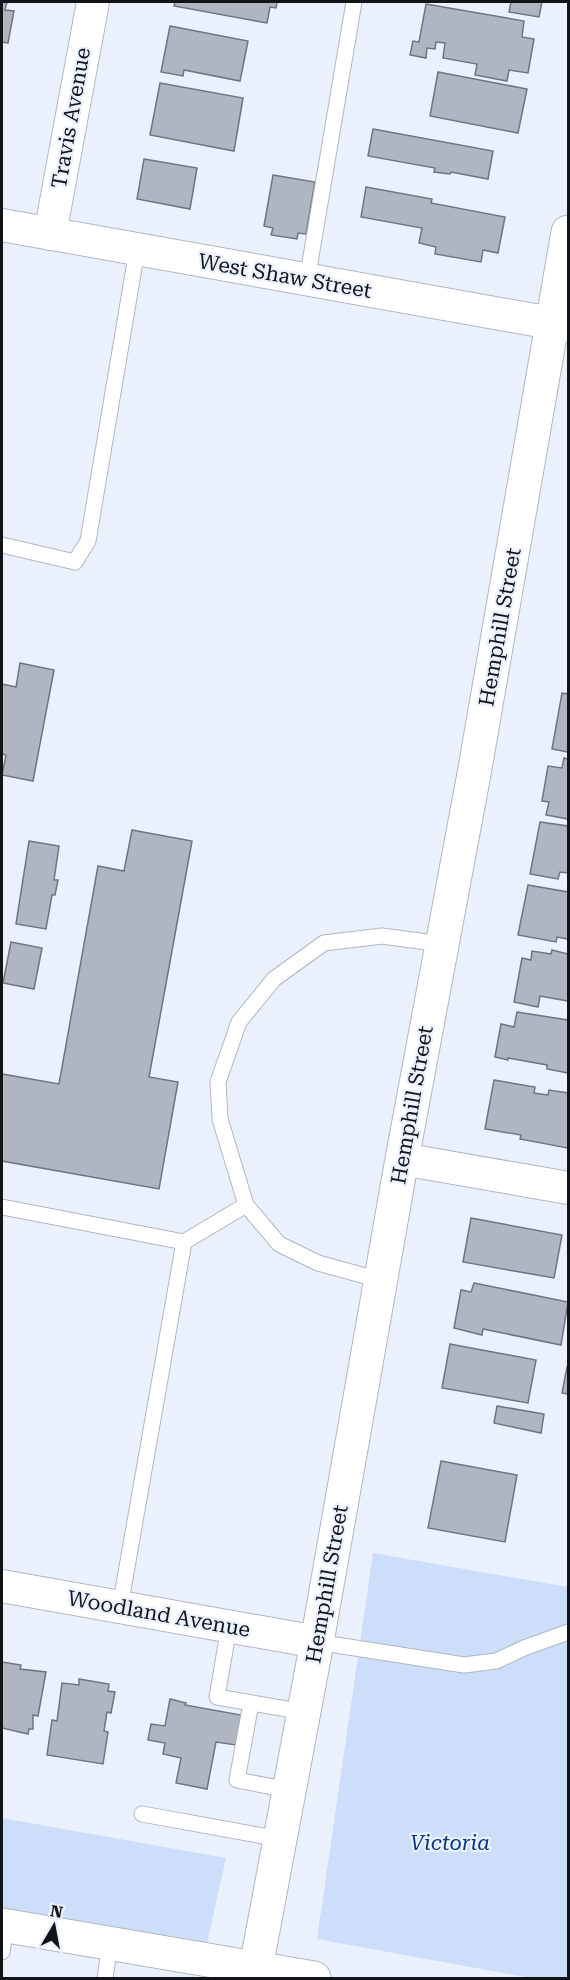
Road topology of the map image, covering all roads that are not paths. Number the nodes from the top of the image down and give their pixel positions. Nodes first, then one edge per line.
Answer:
1 (93, 2) edge
2 (354, 2) edge
3 (2, 225) edge
4 (568, 232) edge
5 (50, 234) junction
6 (137, 250) junction
7 (307, 280) junction
8 (561, 324) edge
9 (2, 545) edge
10 (442, 944) junction
11 (402, 1159) junction
12 (568, 1188) edge
13 (246, 1205) junction
14 (2, 1207) edge
15 (184, 1242) junction
16 (380, 1280) junction
17 (2, 1586) edge
18 (120, 1607) junction
19 (229, 1627) junction
20 (568, 1632) edge
21 (317, 1642) junction
22 (251, 1703) junction
23 (304, 1712) junction
24 (289, 1790) junction
25 (142, 1814) dead end
26 (280, 1839) junction
27 (3, 1934) edge
28 (110, 1944) junction
29 (255, 1974) edge
30 (105, 1978) edge
31 (314, 1978) edge

1 - 5 street, Travis Avenue
2 - 7 lane
3 - 5 street, West Shaw Street
4 - 8 main road, Hemphill Street
5 - 6 street, West Shaw Street
6 - 7 street, West Shaw Street
6 - 9 lane
7 - 8 street, West Shaw Street
8 - 10 main road, Hemphill Street
10 - 11 main road, Hemphill Street
10 - 13 lane
11 - 12 street
11 - 16 main road, Hemphill Street
13 - 15 lane
13 - 16 lane
14 - 15 lane
15 - 18 lane
16 - 21 main road, Hemphill Street
17 - 18 street, Woodland Avenue
18 - 19 street, Woodland Avenue
19 - 21 street, Woodland Avenue
19 - 22 lane
20 - 21 lane
21 - 23 main road, Hemphill Street
22 - 23 lane
22 - 24 lane
23 - 24 main road, Hemphill Street
24 - 26 main road, Hemphill Street
25 - 26 lane
26 - 29 main road, Hemphill Street
27 - 28 main road
28 - 29 main road
28 - 30 lane
29 - 31 main road

